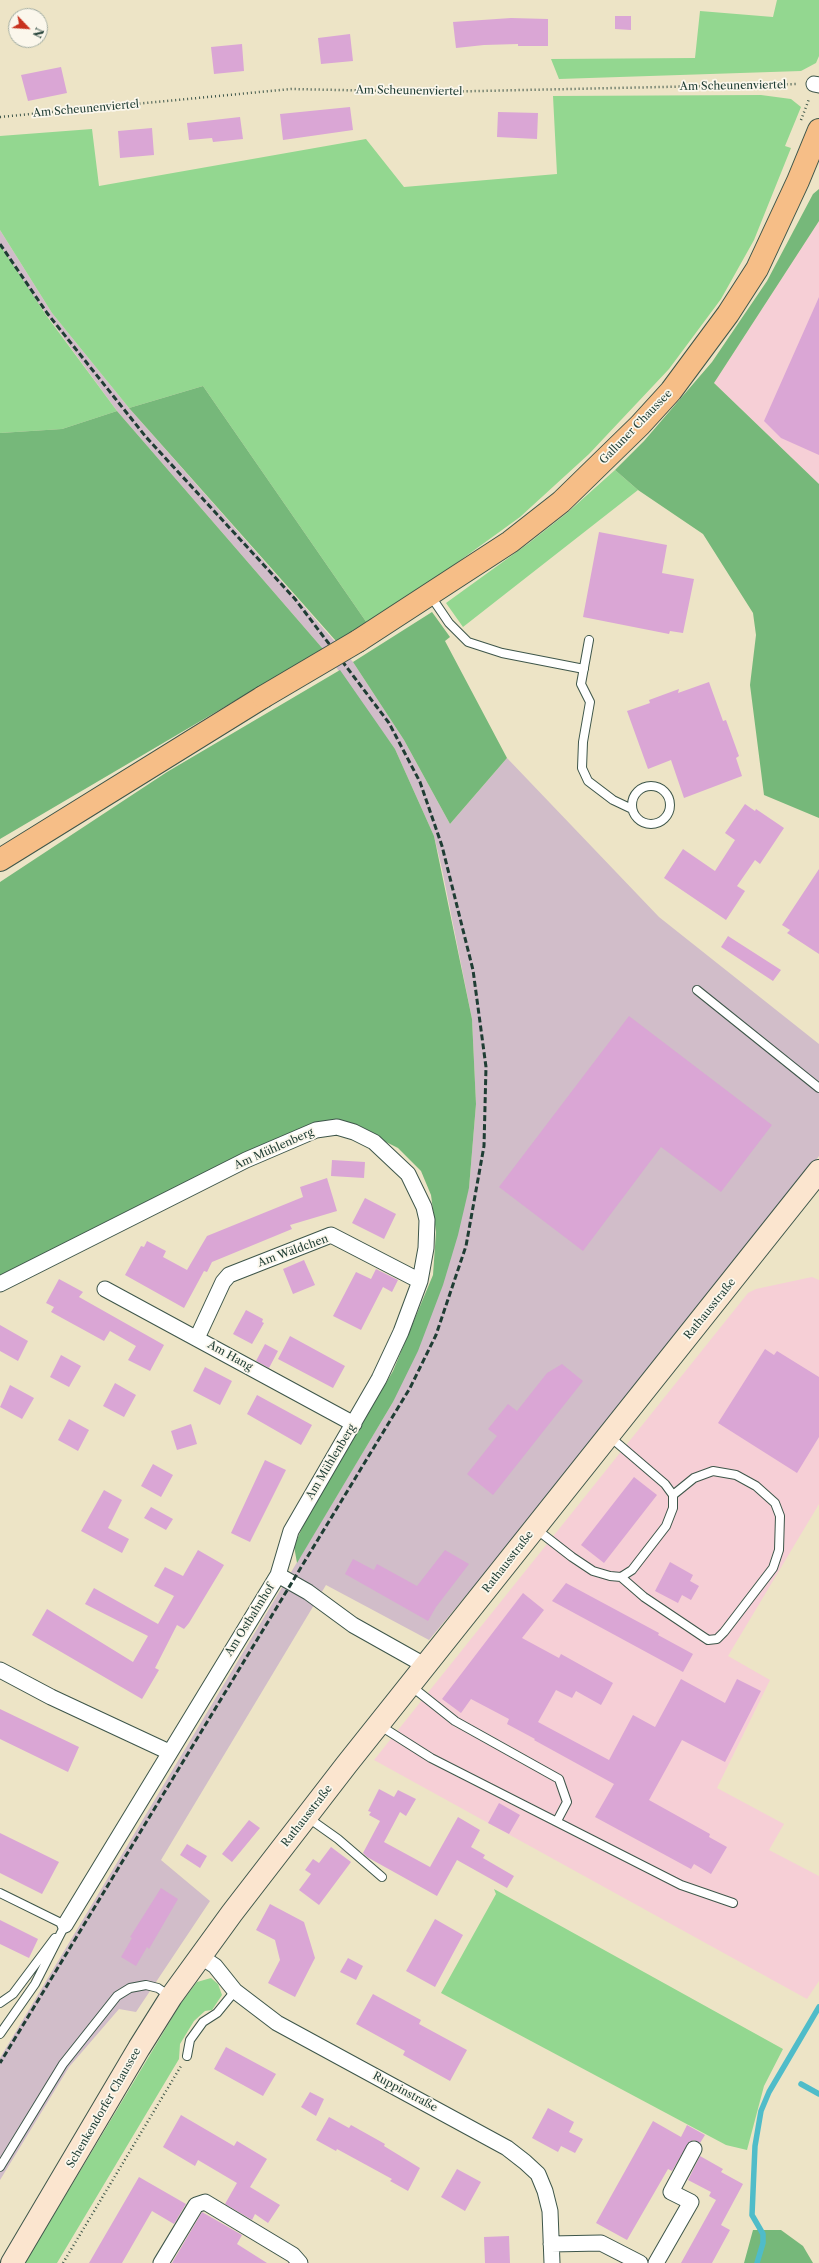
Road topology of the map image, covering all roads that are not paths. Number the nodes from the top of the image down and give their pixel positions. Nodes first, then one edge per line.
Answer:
1 (819, 130) edge
2 (430, 595) junction
3 (589, 640) dead end
4 (584, 668) junction
5 (632, 809) junction
6 (0, 860) edge
7 (697, 990) dead end
8 (819, 1088) edge
9 (819, 1171) edge
10 (420, 1281) junction
11 (0, 1284) edge
12 (105, 1289) dead end
13 (197, 1338) junction
14 (354, 1424) junction
15 (608, 1436) junction
16 (673, 1495) junction
17 (535, 1528) junction
18 (278, 1575) junction
19 (621, 1577) junction
20 (426, 1666) junction
21 (0, 1670) edge
22 (410, 1686) junction
23 (379, 1725) junction
24 (169, 1752) junction
25 (306, 1817) junction
26 (557, 1821) junction
27 (382, 1877) dead end
28 (0, 1893) edge
29 (733, 1903) dead end
30 (66, 1925) junction
31 (200, 1956) junction
32 (235, 1991) junction
33 (171, 1997) junction
34 (0, 2003) edge
35 (0, 2034) edge
36 (187, 2056) road end
37 (694, 2149) dead end
38 (0, 2167) edge
39 (551, 2244) junction
40 (12, 2263) edge
41 (161, 2263) edge
42 (300, 2263) edge
43 (552, 2263) edge
44 (640, 2263) edge
45 (656, 2263) edge

1 - 2 main road, Galluner Chaussee
2 - 4 lane
2 - 6 main road, Galluner Chaussee, bridge
3 - 4 lane
4 - 5 lane
5 - 5 lane
7 - 8 lane
9 - 15 main road, Rathausstraße
10 - 11 street, Am Mühlenberg
10 - 13 street, Am Wäldchen
10 - 14 street, Am Mühlenberg
12 - 13 street, Am Hang
13 - 14 street, Am Hang
14 - 18 street, Am Mühlenberg
15 - 16 lane
15 - 17 main road, Rathausstraße
16 - 19 lane
16 - 19 lane
17 - 19 lane
17 - 20 main road, Rathausstraße
18 - 20 street, Am Ostbahnhof
18 - 24 street, Am Ostbahnhof
20 - 22 main road, Rathausstraße
21 - 24 street
22 - 23 main road, Rathausstraße
22 - 26 lane
23 - 25 main road, Rathausstraße
23 - 26 lane
24 - 30 street, Am Ostbahnhof
25 - 27 lane
25 - 31 main road, Rathausstraße
26 - 29 lane
28 - 30 lane
30 - 34 lane
30 - 35 lane
31 - 32 street, Ruppinstraße
31 - 33 main road, Schenkendorfer Chaussee
32 - 36 lane
32 - 39 street, Ruppinstraße
33 - 38 lane
33 - 40 main road, Schenkendorfer Chaussee
37 - 45 street
39 - 43 street, Ruppinstraße
39 - 44 street
41 - 42 street

